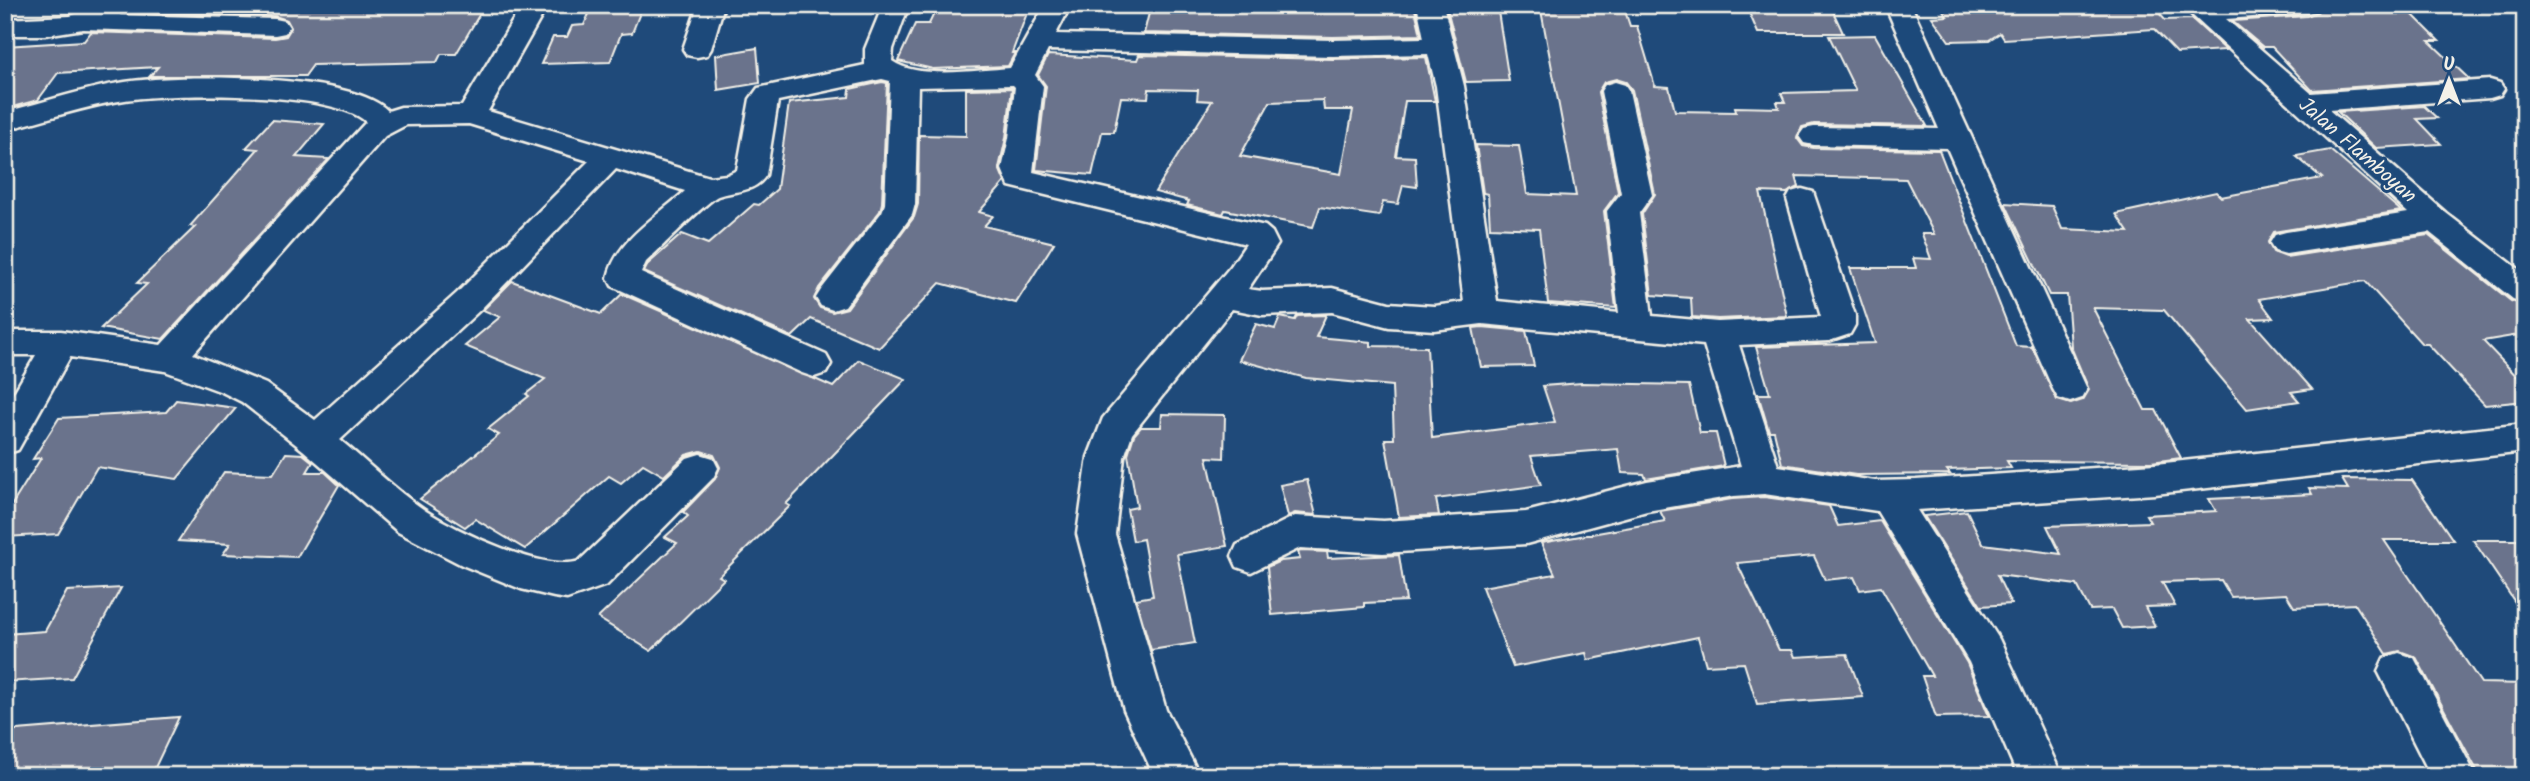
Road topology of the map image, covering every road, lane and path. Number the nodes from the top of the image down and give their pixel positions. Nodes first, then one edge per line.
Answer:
1 (117, 5) edge
2 (535, 5) edge
3 (711, 5) edge
4 (895, 5) edge
5 (1058, 5) edge
6 (1430, 5) edge
7 (1898, 5) edge
8 (2307, 5) edge
9 (2198, 9) edge
10 (86, 22) junction
11 (5, 27) edge
12 (275, 27) dead end
13 (1038, 43) junction
14 (1439, 47) junction
15 (697, 49) dead end
16 (893, 73) junction
17 (1020, 76) junction
18 (2490, 89) dead end
19 (1615, 91) dead end
20 (2303, 103) junction
21 (471, 115) junction
22 (5, 121) edge
23 (383, 123) junction
24 (1814, 136) dead end
25 (1958, 139) junction
26 (611, 156) junction
27 (708, 187) junction
28 (1802, 200) dead end
29 (2435, 220) junction
30 (2286, 243) dead end
31 (2525, 291) edge
32 (1223, 296) junction
33 (833, 298) dead end
34 (1482, 312) junction
35 (1637, 326) junction
36 (1718, 334) junction
37 (5, 343) edge
38 (61, 343) junction
39 (169, 359) junction
40 (814, 364) dead end
41 (2070, 390) dead end
42 (2525, 438) edge
43 (5, 440) edge
44 (316, 440) junction
45 (700, 468) dead end
46 (1764, 479) junction
47 (1888, 496) junction
48 (1251, 556) dead end
49 (2399, 671) dead end
50 (2035, 773) edge
51 (1178, 776) edge
52 (2454, 776) edge

1 - 10 street
2 - 21 street
3 - 15 street
4 - 16 street
5 - 13 street
6 - 14 street
7 - 25 street
8 - 9 street
9 - 20 street, Jalan Flamboyan
10 - 11 street
10 - 12 street
13 - 14 street
13 - 17 street
14 - 34 street
16 - 17 street
16 - 27 street
16 - 33 street
17 - 32 street
18 - 20 street
19 - 35 street
20 - 29 street, Jalan Flamboyan
21 - 23 street
21 - 26 street
22 - 23 street
23 - 39 street
24 - 25 street
25 - 41 street
26 - 27 street
26 - 44 street
27 - 40 street
28 - 36 street
29 - 30 street
29 - 31 street, Jalan Flamboyan
32 - 34 street
32 - 51 street
34 - 35 street
35 - 36 street
36 - 46 street
37 - 38 street
38 - 39 street
38 - 43 street
39 - 44 street
42 - 47 street
44 - 45 street
46 - 47 street
46 - 48 street
47 - 50 street
49 - 52 street

